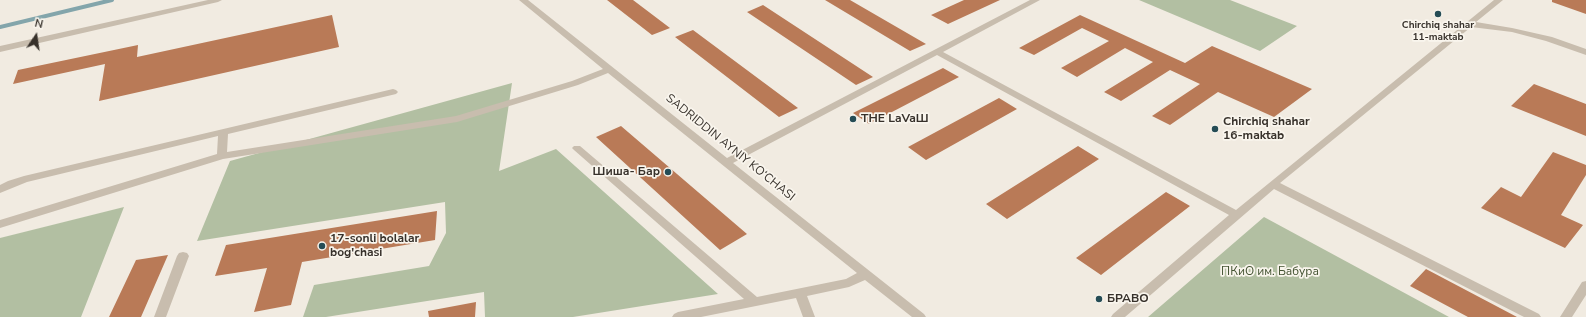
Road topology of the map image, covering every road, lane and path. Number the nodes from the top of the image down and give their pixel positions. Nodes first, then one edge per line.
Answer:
1 (218, 0) edge
2 (523, 0) edge
3 (1036, 0) edge
4 (1499, 0) edge
5 (1470, 24) junction
6 (0, 49) edge
7 (937, 52) junction
8 (1586, 52) edge
9 (610, 69) junction
10 (393, 92) dead end
11 (223, 133) junction
12 (577, 148) dead end
13 (222, 156) junction
14 (727, 162) junction
15 (1272, 184) junction
16 (0, 190) edge
17 (1237, 215) junction
18 (0, 224) edge
19 (183, 256) dead end
20 (866, 274) junction
21 (1586, 285) edge
22 (800, 293) junction
23 (755, 302) junction
24 (726, 312) edge
25 (160, 317) edge
26 (678, 317) edge
27 (809, 317) edge
28 (920, 317) edge
29 (1117, 317) edge
30 (1535, 317) edge
31 (1566, 317) edge

1 - 6 street
2 - 9 street, SADRIDDIN AYNIY KO‘CHASI
3 - 7 street
4 - 5 street
5 - 8 street
5 - 15 street
7 - 14 street
7 - 17 street
9 - 13 street
9 - 14 street, SADRIDDIN AYNIY KO‘CHASI
10 - 11 street
11 - 13 street
11 - 16 street
12 - 23 street
13 - 18 street
14 - 20 street, SADRIDDIN AYNIY KO‘CHASI
15 - 17 street
15 - 30 street
17 - 29 street
19 - 25 street
20 - 22 street
20 - 28 street, SADRIDDIN AYNIY KO‘CHASI
21 - 31 street
22 - 23 street
22 - 27 street
23 - 24 street
24 - 26 street

